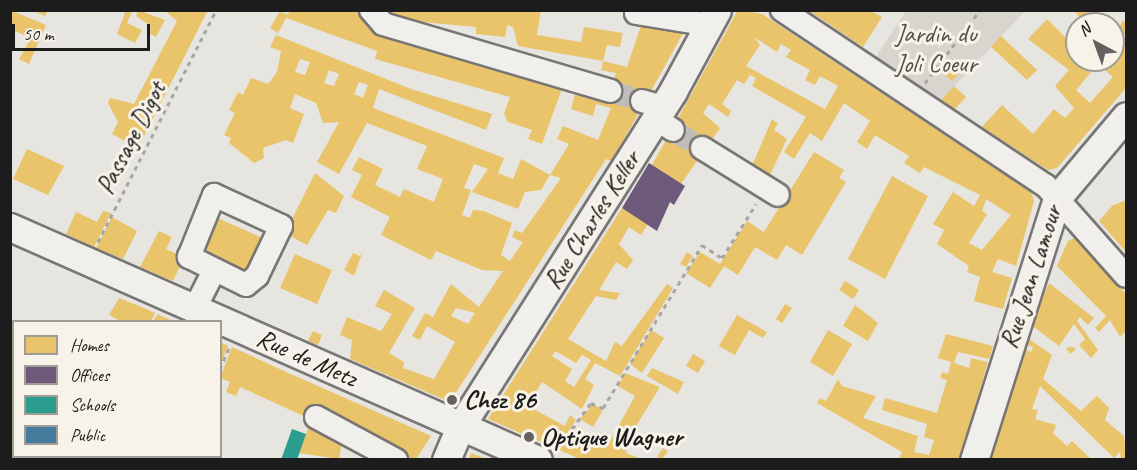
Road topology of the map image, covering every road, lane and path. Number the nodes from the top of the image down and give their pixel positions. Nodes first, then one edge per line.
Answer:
1 (216, 10) edge
2 (371, 10) edge
3 (782, 10) edge
4 (980, 10) edge
5 (636, 13) dead end
6 (714, 18) edge
7 (921, 89) dead end
8 (610, 91) tunnel mouth
9 (1126, 116) edge
10 (702, 148) tunnel mouth
11 (773, 191) joint
12 (1057, 198) junction
13 (10, 227) edge
14 (94, 249) dead end
15 (213, 273) dead end
16 (1126, 276) edge
17 (195, 308) junction
18 (222, 320) edge
19 (222, 320) edge
20 (231, 343) dead end
21 (222, 364) edge
22 (316, 417) dead end
23 (460, 427) junction
24 (572, 429) dead end
25 (396, 459) edge
26 (446, 459) edge
27 (538, 459) edge
28 (974, 459) edge

1 - 14 path, Passage Digot
2 - 8 street
3 - 12 street
4 - 7 path
5 - 6 street
6 - 23 main road, Rue Charles Keller
9 - 12 main road, Rue Jean Lamour
10 - 11 street
11 - 24 path
12 - 16 street
12 - 28 main road, Rue Jean Lamour
13 - 17 main road, Rue de Metz
15 - 17 street
17 - 18 main road, Rue de Metz
19 - 23 main road, Rue de Metz
20 - 21 path
22 - 25 street
23 - 26 main road, Rue Charles Keller
23 - 27 main road, Rue de Metz

